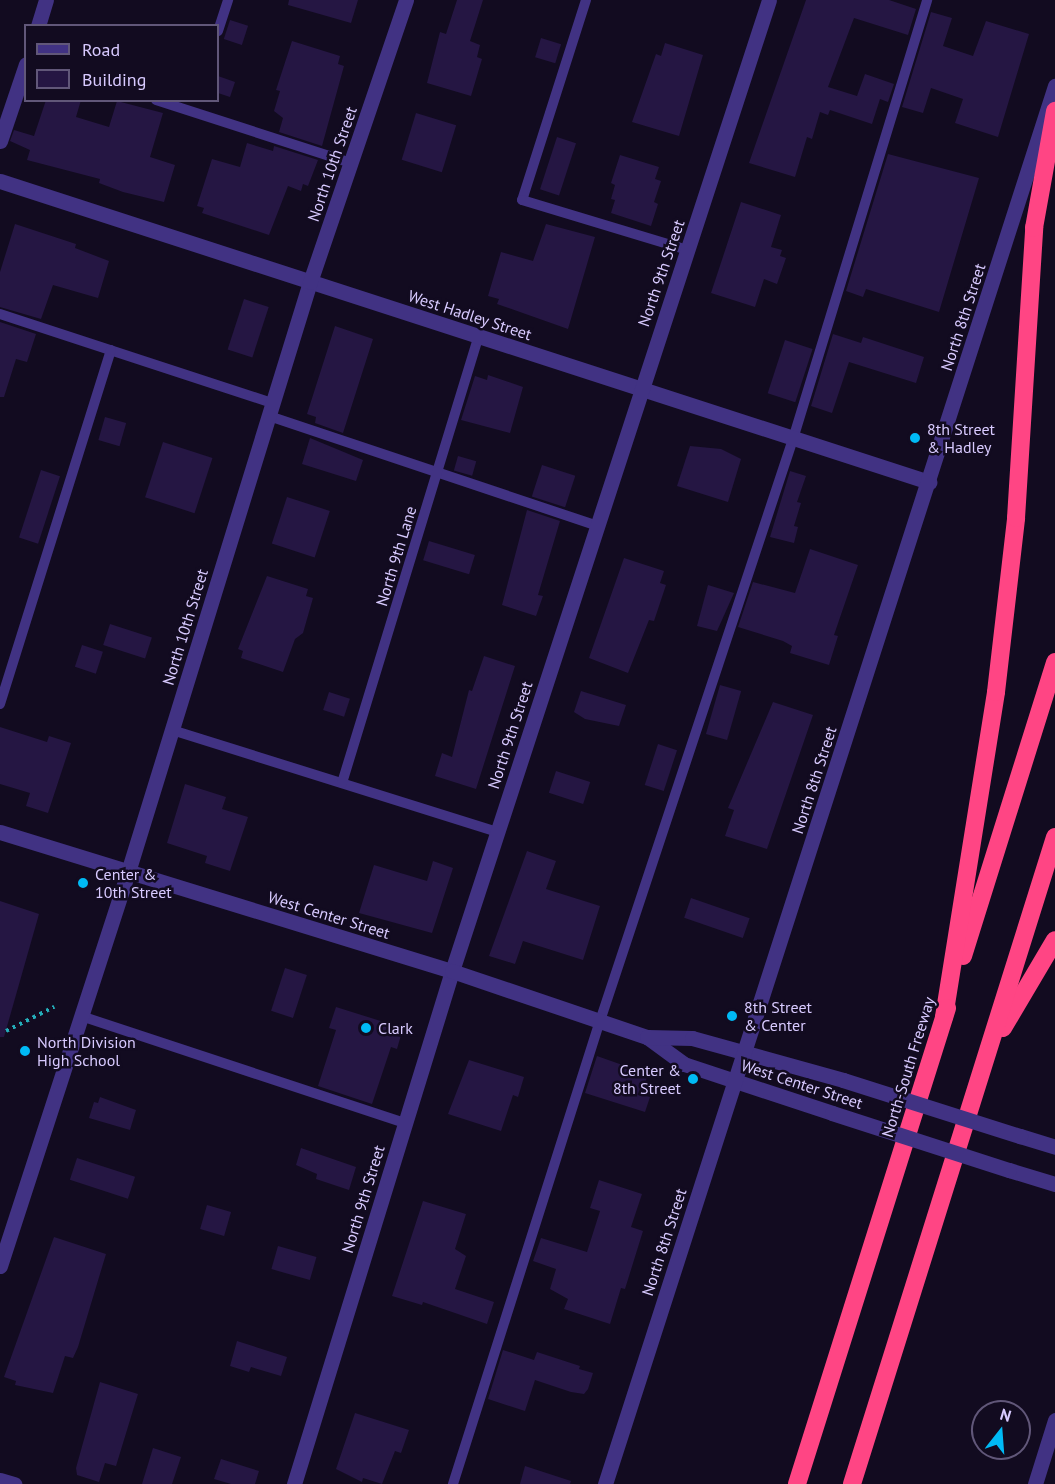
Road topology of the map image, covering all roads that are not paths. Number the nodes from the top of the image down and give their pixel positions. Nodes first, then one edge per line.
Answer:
1 (46, 0) edge
2 (228, 0) edge
3 (406, 0) edge
4 (586, 0) edge
5 (769, 0) edge
6 (927, 0) edge
7 (39, 24) edge
8 (219, 28) edge
9 (24, 70) edge
10 (1055, 86) edge
11 (168, 102) edge
12 (193, 106) edge
13 (1055, 111) edge
14 (0, 141) edge
15 (351, 163) junction
16 (0, 181) edge
17 (688, 250) junction
18 (310, 282) junction
19 (0, 314) edge
20 (478, 337) junction
21 (111, 350) junction
22 (641, 390) junction
23 (271, 410) junction
24 (793, 439) junction
25 (437, 470) junction
26 (929, 482) junction
27 (597, 525) junction
28 (1055, 662) edge
29 (0, 704) edge
30 (172, 730) junction
31 (342, 783) junction
32 (0, 832) edge
33 (497, 832) junction
34 (1055, 837) edge
35 (128, 872) junction
36 (1055, 940) edge
37 (452, 971) junction
38 (81, 1016) junction
39 (944, 1017) junction
40 (600, 1022) junction
41 (647, 1037) junction
42 (743, 1052) junction
43 (987, 1055) junction
44 (734, 1081) junction
45 (405, 1123) junction
46 (1055, 1147) edge
47 (1055, 1184) edge
48 (0, 1266) edge
49 (1055, 1420) edge
50 (0, 1480) edge
51 (14, 1484) edge
52 (294, 1484) edge
53 (453, 1484) edge
54 (605, 1484) edge
55 (797, 1484) edge
56 (852, 1484) edge
57 (1035, 1484) edge

1 - 7 street
2 - 8 lane
3 - 15 street, North 10th Street
4 - 17 lane
5 - 17 street, North 9th Street
6 - 24 lane
9 - 14 street
10 - 26 street, North 8th Street
11 - 12 lane
12 - 15 lane
13 - 39 highway
15 - 18 street, North 10th Street
16 - 18 street, West Hadley Street
17 - 22 street, North 9th Street
18 - 20 street, West Hadley Street
18 - 23 street, North 10th Street
19 - 21 lane
20 - 22 street, West Hadley Street
20 - 25 lane, North 9th Lane
21 - 23 lane
21 - 29 lane
22 - 24 street, West Hadley Street
22 - 27 street, North 9th Street
23 - 25 lane
23 - 30 street, North 10th Street
24 - 26 street, West Hadley Street
24 - 40 lane
25 - 27 lane
25 - 31 lane, North 9th Lane
26 - 42 street, North 8th Street
27 - 33 street, North 9th Street
28 - 39 highway, North-South Freeway
30 - 31 lane
30 - 35 street, North 10th Street
31 - 33 lane
32 - 35 street, West Center Street
33 - 37 street, North 9th Street
34 - 43 highway
35 - 37 street, West Center Street
35 - 38 street, North 10th Street
36 - 43 highway
37 - 40 street, West Center Street
37 - 45 street, North 9th Street
38 - 45 lane
38 - 48 street, North 10th Street
39 - 55 highway, North-South Freeway
40 - 41 street, West Center Street
40 - 53 lane
41 - 42 street, West Center Street
41 - 44 street, West Center Street
42 - 44 street, North 8th Street
42 - 46 street, West Center Street, bridge
43 - 56 highway
44 - 47 street, West Center Street, bridge
44 - 54 street, North 8th Street
45 - 52 street, North 9th Street
49 - 57 street
50 - 51 street

